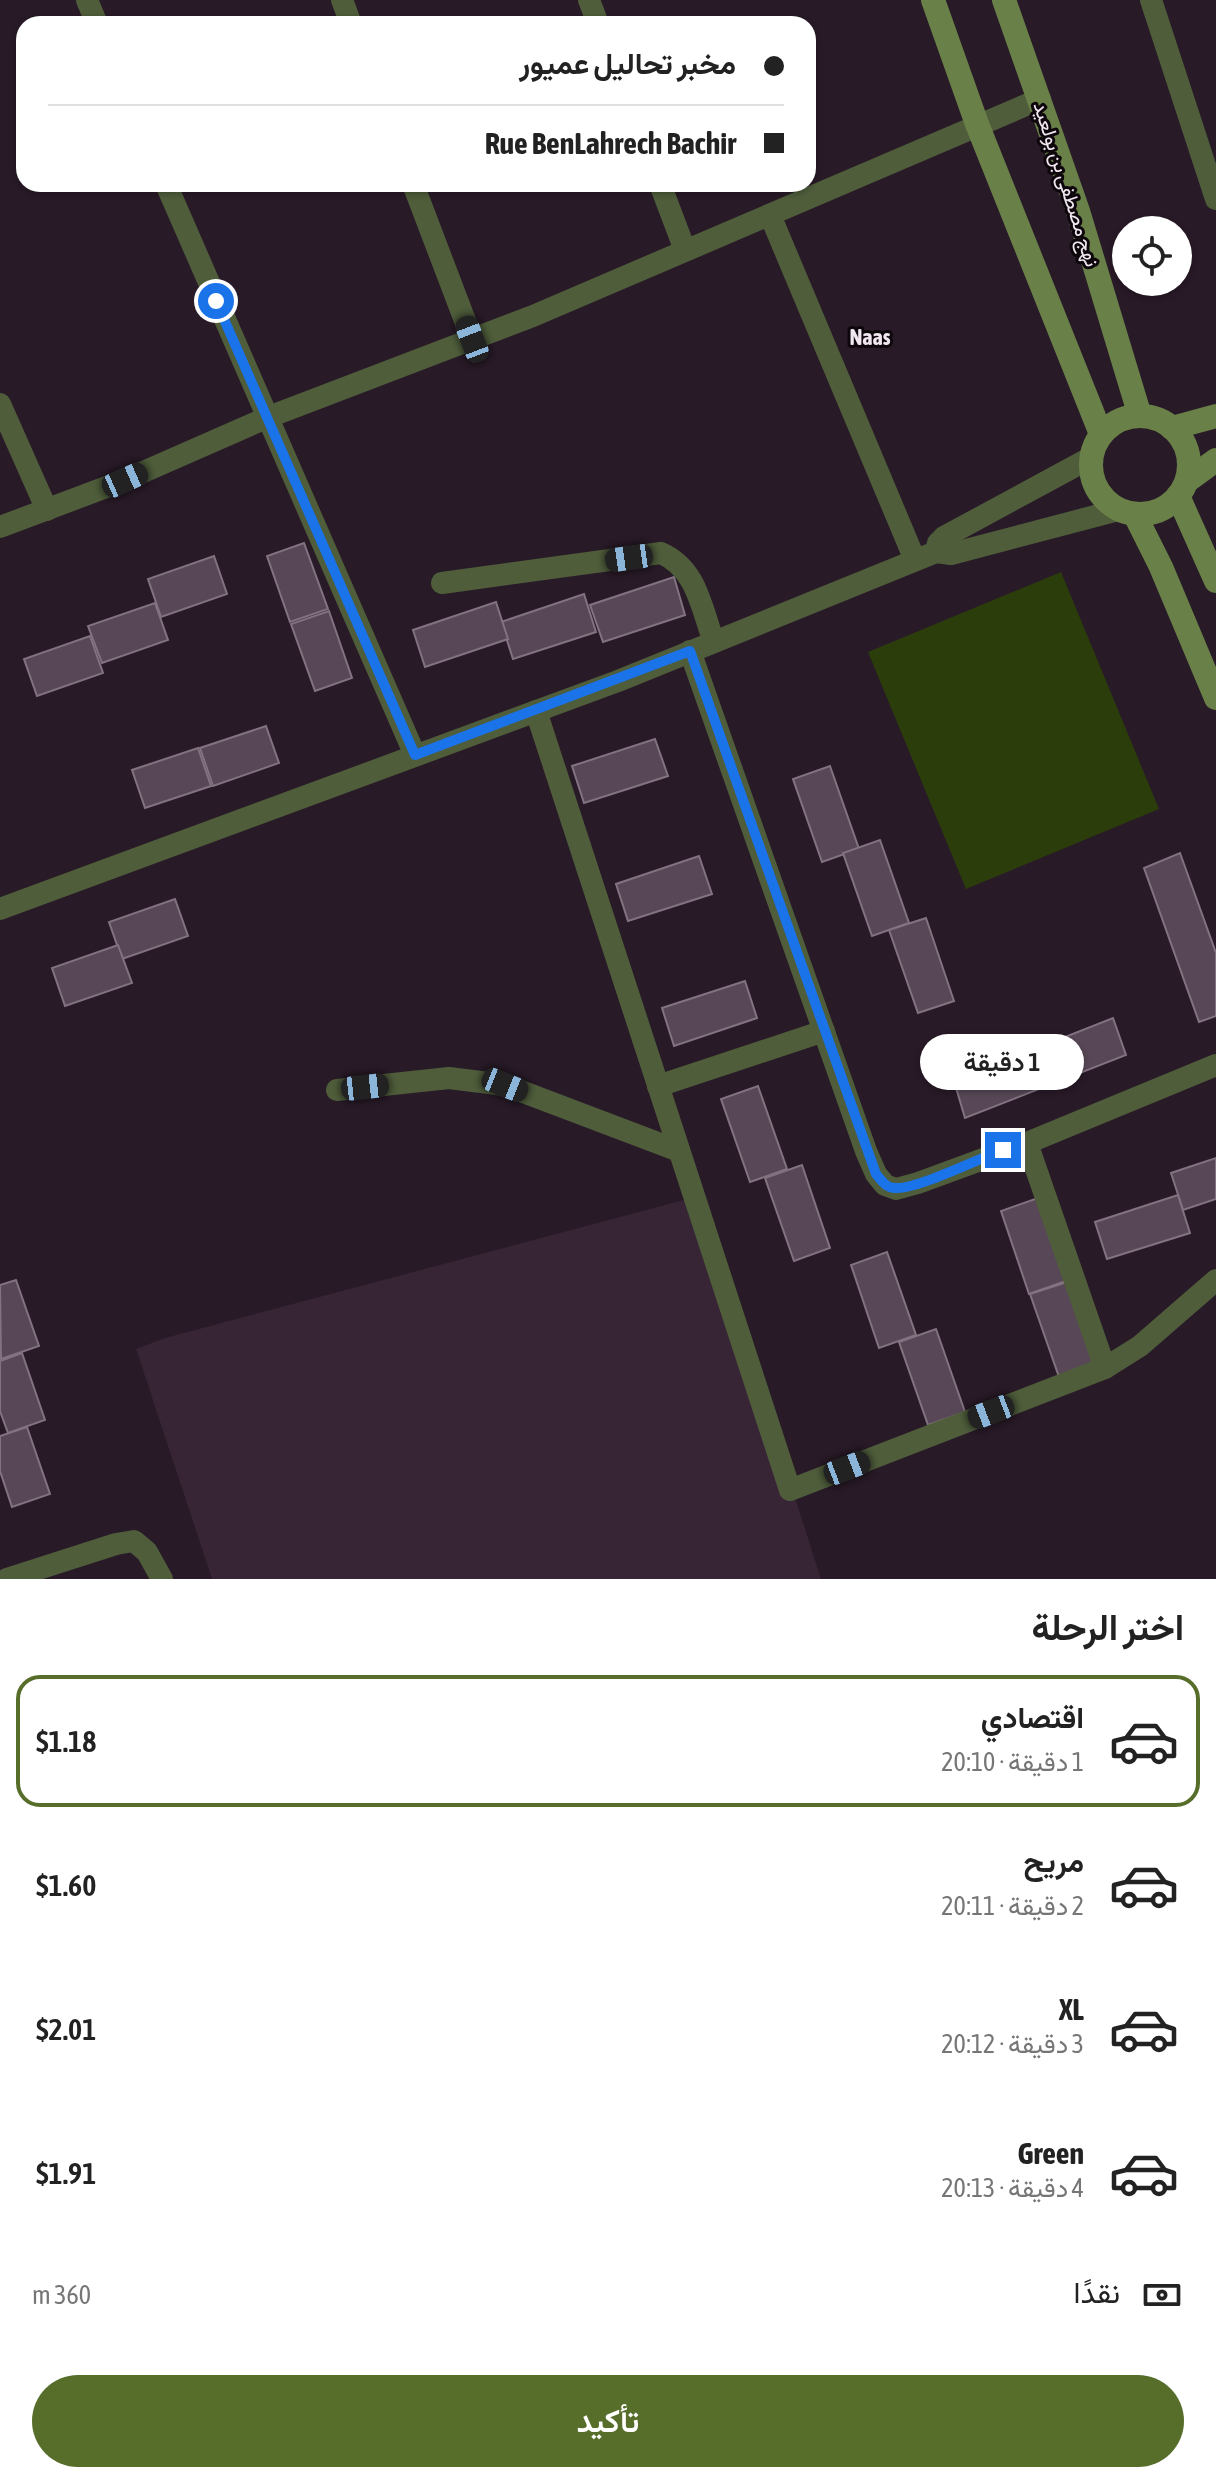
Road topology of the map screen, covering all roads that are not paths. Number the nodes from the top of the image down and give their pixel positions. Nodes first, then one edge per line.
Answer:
1 (933, 0) edge
2 (1004, 0) edge
3 (1151, 0) edge
4 (1040, 99) junction
5 (977, 124) junction
6 (169, 192) edge
7 (416, 192) edge
8 (663, 192) edge
9 (1216, 199) edge
10 (770, 215) junction
11 (685, 250) junction
12 (472, 339) junction
13 (0, 404) edge
14 (1140, 416) junction
15 (1216, 416) edge
16 (266, 418) junction
17 (1172, 428) junction
18 (1101, 434) junction
19 (1090, 458) junction
20 (1216, 460) edge
21 (1182, 488) junction
22 (47, 510) junction
23 (1126, 512) junction
24 (0, 527) edge
25 (926, 556) junction
26 (1216, 581) edge
27 (442, 583) dead end
28 (714, 642) junction
29 (690, 651) junction
30 (1216, 698) edge
31 (536, 711) junction
32 (415, 755) junction
33 (0, 909) edge
34 (824, 1031) junction
35 (1216, 1065) edge
36 (658, 1086) junction
37 (337, 1090) dead end
38 (1027, 1143) junction
39 (679, 1151) junction
40 (1216, 1280) edge
41 (1105, 1368) junction
42 (0, 1563) edge
43 (7, 1579) edge
44 (162, 1579) edge

1 - 5 main road
2 - 4 main road, نهج مصطفى بن بولعيد
3 - 9 street
4 - 5 street
4 - 14 main road, نهج مصطفى بن بولعيد
5 - 10 street
5 - 18 main road
6 - 16 street
7 - 12 street
8 - 11 street
10 - 11 street
10 - 25 street
11 - 12 street
12 - 16 street
13 - 22 street
14 - 17 main road
14 - 18 main road
15 - 17 main road
16 - 22 street
16 - 32 street
17 - 21 main road
18 - 19 main road
19 - 23 main road
19 - 25 street
20 - 21 main road
21 - 23 main road
21 - 26 main road
22 - 24 street
23 - 25 street
23 - 30 main road
25 - 28 street
27 - 28 street
28 - 29 street
29 - 31 street
29 - 34 street
31 - 32 street
31 - 36 street
32 - 33 street
34 - 36 street
34 - 38 street
35 - 38 street
36 - 39 street
37 - 39 street
38 - 41 street
39 - 41 street
40 - 41 street
42 - 43 street
43 - 44 street

